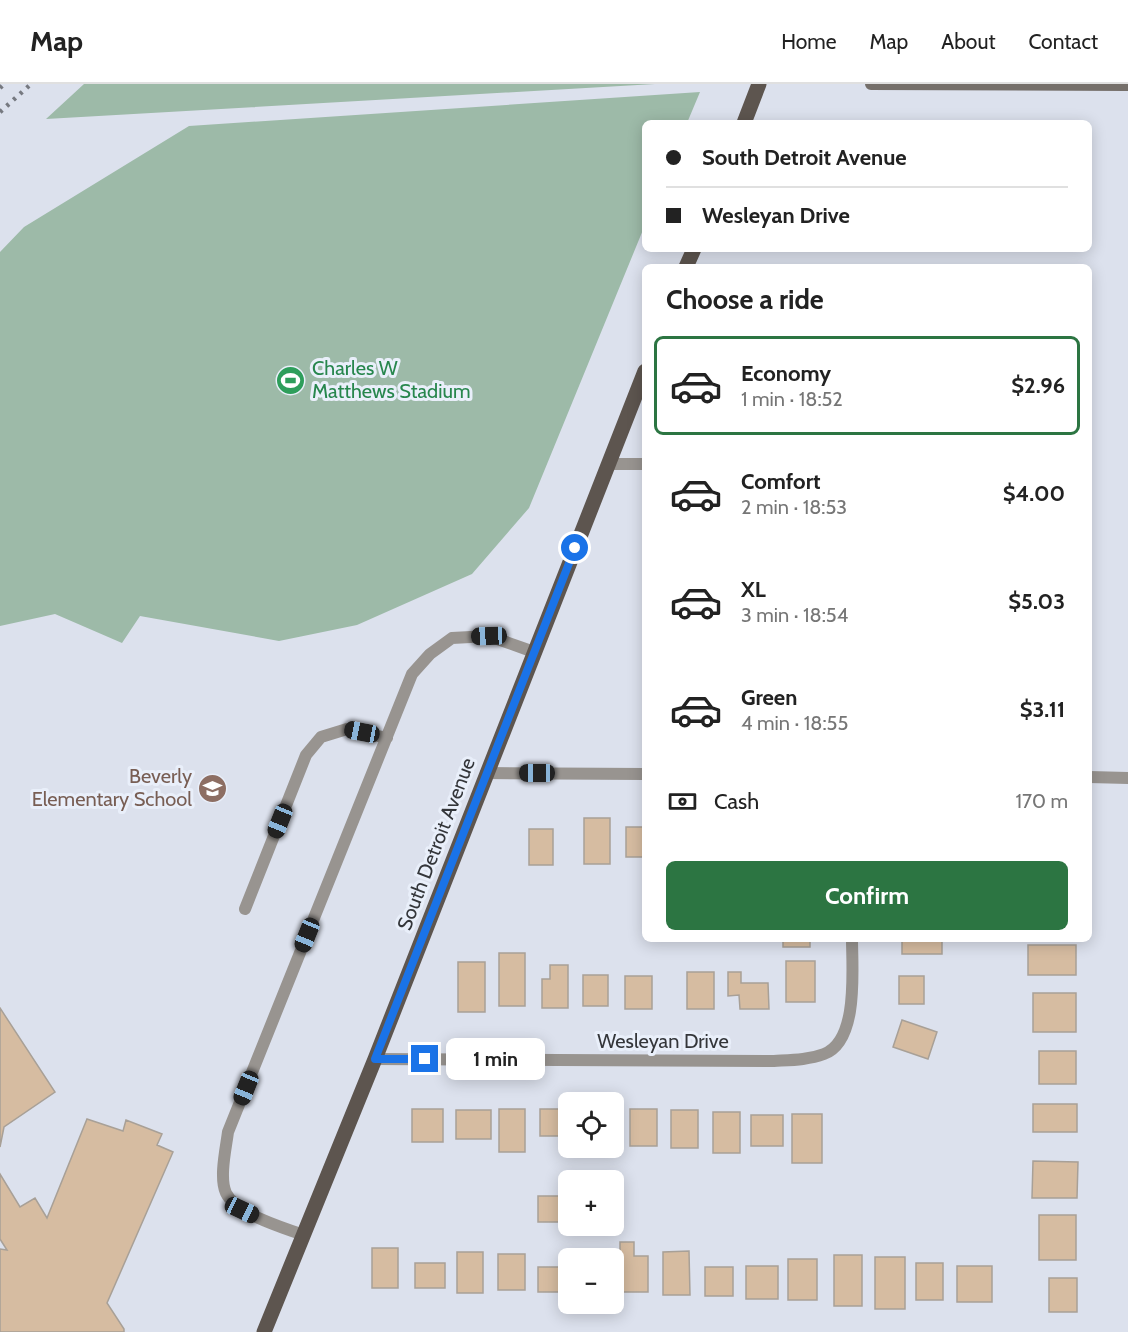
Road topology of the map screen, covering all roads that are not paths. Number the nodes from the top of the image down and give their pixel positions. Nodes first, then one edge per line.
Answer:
1 (759, 84) edge
2 (872, 84) edge
3 (1128, 85) edge
4 (745, 120) edge
5 (642, 379) edge
6 (608, 464) junction
7 (642, 464) edge
8 (534, 652) junction
9 (387, 738) junction
10 (486, 773) junction
11 (642, 774) edge
12 (1092, 777) edge
13 (1128, 778) edge
14 (245, 909) dead end
15 (852, 942) edge
16 (375, 1059) junction
17 (303, 1235) junction
18 (264, 1332) edge

1 - 4 main road
2 - 3 street
5 - 6 main road, South Detroit Avenue
6 - 7 street
6 - 8 main road, South Detroit Avenue
8 - 9 street
8 - 10 main road, South Detroit Avenue
9 - 14 street
9 - 17 street
10 - 11 street
10 - 16 main road, South Detroit Avenue
12 - 13 street
15 - 16 street, Wesleyan Drive
16 - 17 main road, South Detroit Avenue
17 - 18 main road, South Detroit Avenue

